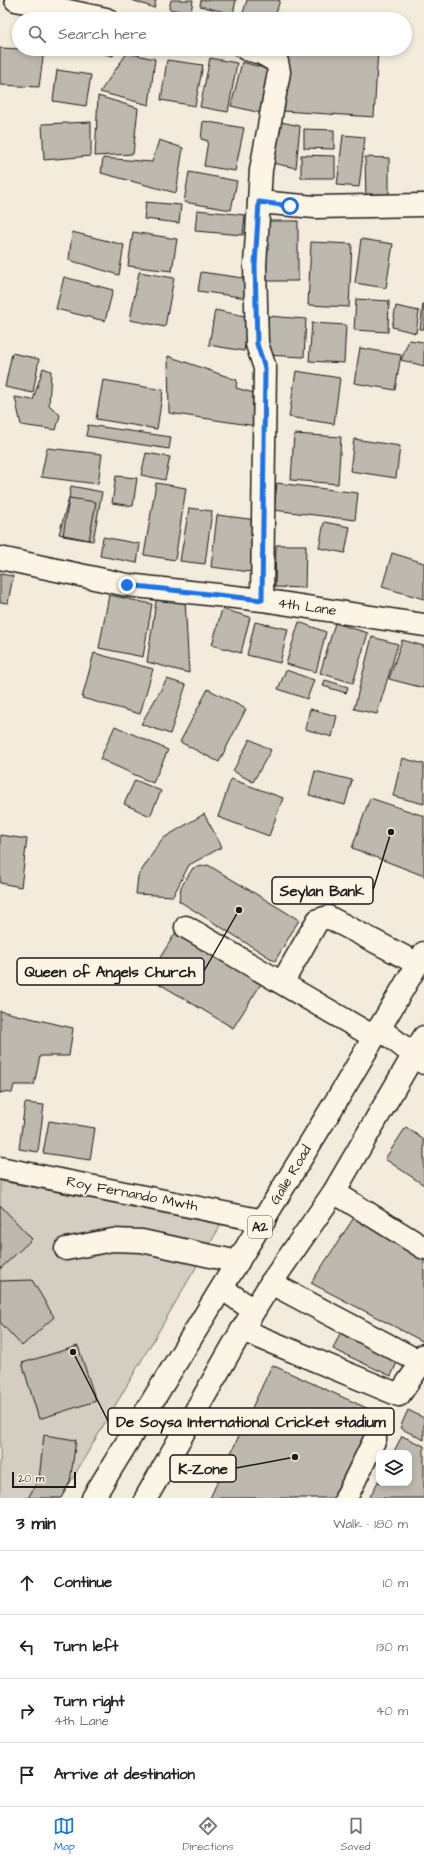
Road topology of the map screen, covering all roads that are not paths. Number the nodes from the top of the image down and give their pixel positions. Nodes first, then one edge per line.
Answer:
1 (16, 0) edge
2 (73, 12) edge
3 (266, 56) edge
4 (259, 202) junction
5 (424, 205) edge
6 (0, 558) edge
7 (262, 600) junction
8 (424, 625) edge
9 (186, 927) dead end
10 (421, 959) edge
11 (282, 983) junction
12 (377, 1033) junction
13 (421, 1051) edge
14 (0, 1168) edge
15 (334, 1192) junction
16 (264, 1221) junction
17 (424, 1248) edge
18 (66, 1249) dead end
19 (238, 1262) junction
20 (271, 1283) junction
21 (222, 1288) junction
22 (253, 1310) junction
23 (242, 1330) junction
24 (424, 1354) edge
25 (424, 1359) edge
26 (375, 1439) dead end
27 (93, 1498) edge
28 (146, 1498) edge
29 (346, 1498) edge

1 - 2 main road
3 - 4 main road
4 - 5 main road
4 - 7 main road
6 - 7 main road, 4th Lane
7 - 8 main road, 4th Lane
9 - 11 main road
10 - 11 main road
10 - 12 main road, Galle Road / A2
11 - 12 main road
12 - 13 main road
12 - 16 main road, Galle Road / A2
13 - 15 main road
14 - 16 main road, Roy Fernando Mwth
15 - 17 main road
15 - 20 main road
16 - 19 main road, Galle Road / A2
18 - 19 main road
19 - 21 main road, Galle Road / A2
20 - 22 main road
20 - 24 main road
21 - 22 main road
21 - 27 main road, Galle Road / A2
22 - 23 main road
23 - 25 main road
23 - 28 main road
26 - 29 main road

